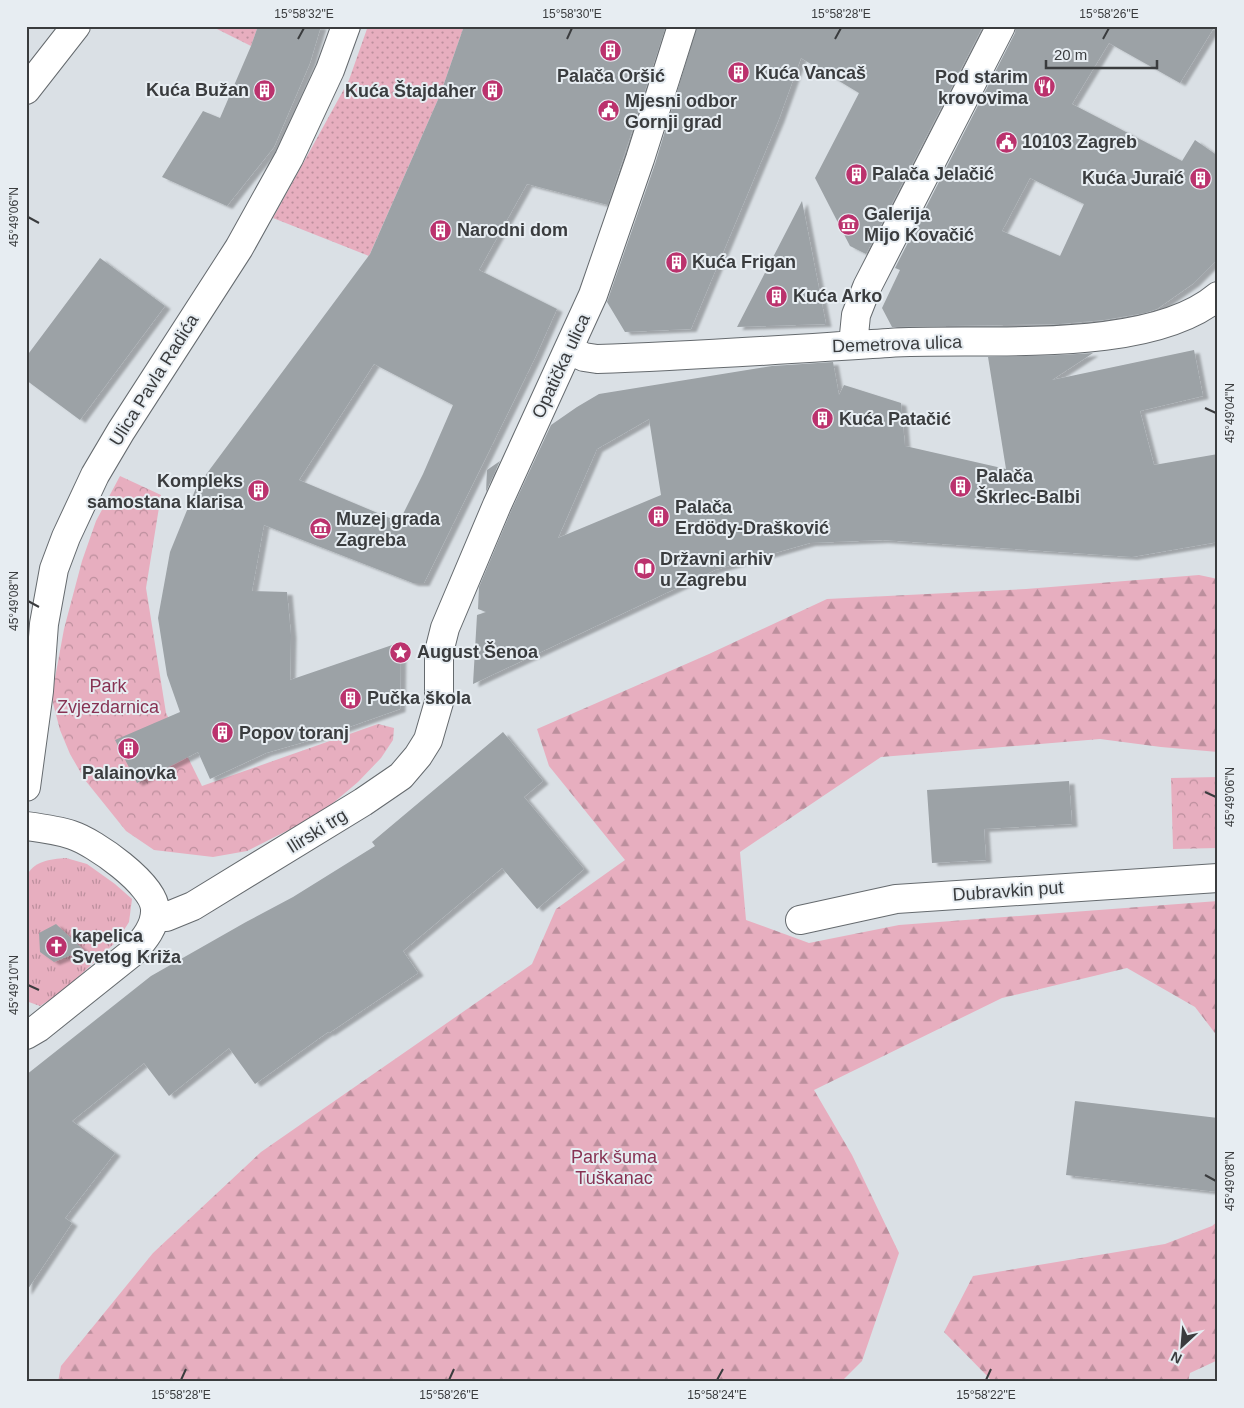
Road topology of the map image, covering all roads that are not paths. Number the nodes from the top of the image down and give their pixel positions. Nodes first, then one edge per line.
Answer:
1 (76, 26) edge
2 (346, 26) edge
3 (682, 26) edge
4 (1000, 26) edge
5 (26, 90) edge
6 (1218, 296) edge
7 (853, 345) junction
8 (569, 350) junction
9 (439, 702) joint
10 (26, 787) edge
11 (26, 826) edge
12 (1218, 878) edge
13 (155, 917) junction
14 (800, 920) dead end
15 (26, 1035) edge

1 - 5 street
2 - 10 street, Ulica Pavla Radića
3 - 8 street, Opatička ulica
4 - 7 street
6 - 7 street, Demetrova ulica
7 - 8 street, Demetrova ulica
8 - 9 street, Opatička ulica
9 - 13 street, Ilirski trg
11 - 13 street
12 - 14 street, Dubravkin put
13 - 15 street

